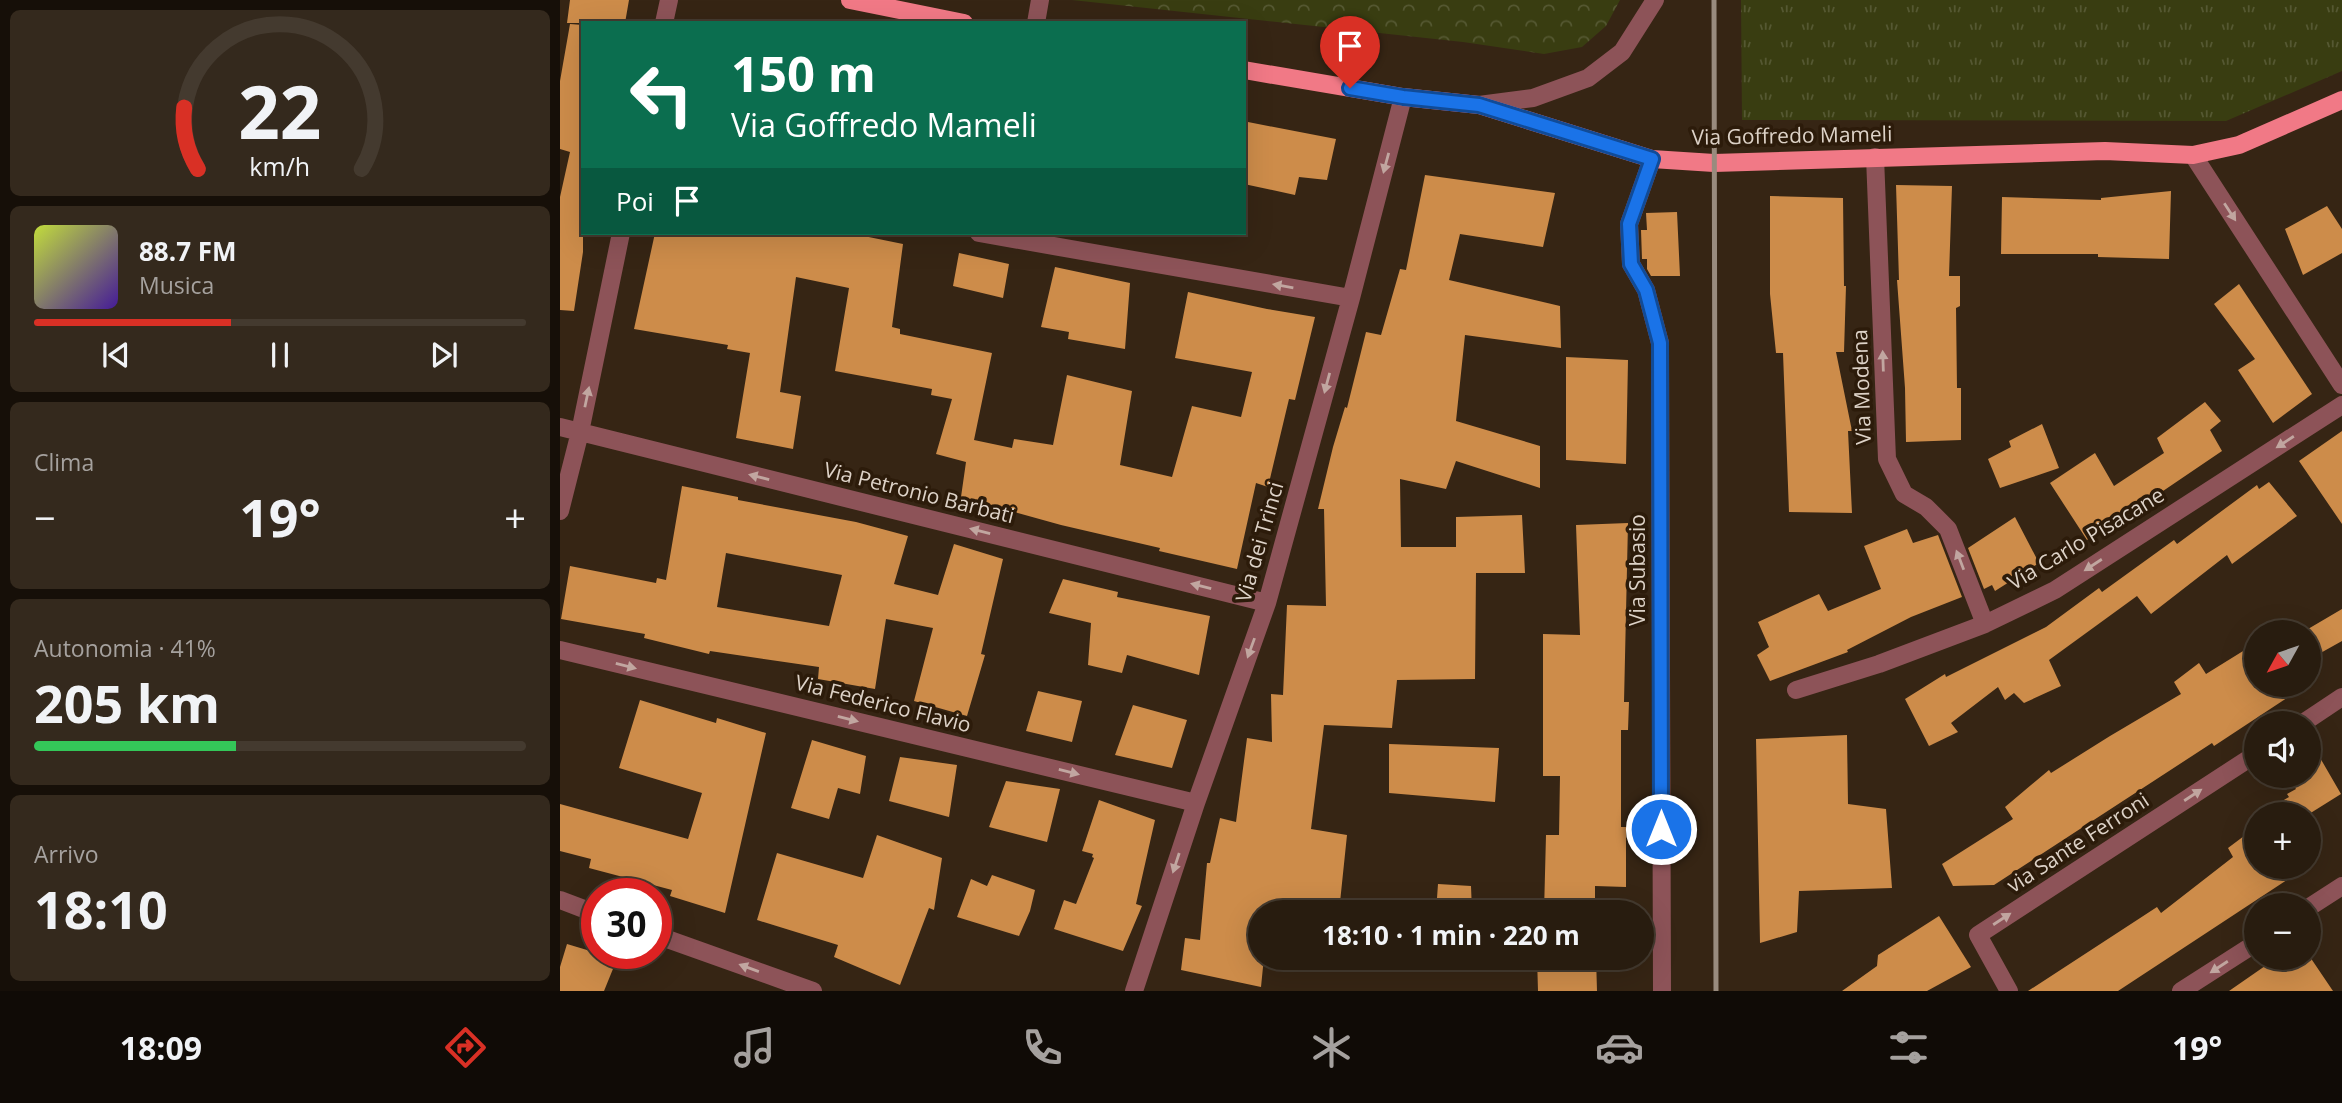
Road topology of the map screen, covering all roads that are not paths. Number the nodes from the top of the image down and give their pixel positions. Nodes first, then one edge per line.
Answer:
1 (669, 0) edge
2 (850, 0) edge
3 (1040, 0) edge
4 (1655, 0) edge
5 (887, 16) edge
6 (664, 21) edge
7 (942, 21) edge
8 (1036, 21) edge
9 (1246, 70) edge
10 (1403, 97) junction
11 (2342, 100) edge
12 (1479, 105) junction
13 (2193, 155) junction
14 (1875, 158) junction
15 (1652, 159) junction
16 (621, 235) edge
17 (990, 235) edge
18 (1351, 298) junction
19 (2342, 385) edge
20 (2342, 405) edge
21 (560, 427) edge
22 (580, 432) junction
23 (560, 511) edge
24 (1267, 603) junction
25 (1985, 624) junction
26 (560, 650) edge
27 (1796, 690) dead end
28 (2342, 697) edge
29 (2321, 711) edge
30 (2244, 762) edge
31 (1196, 803) junction
32 (2338, 895) edge
33 (560, 900) edge
34 (2321, 902) edge
35 (581, 908) edge
36 (672, 941) edge
37 (2244, 951) edge
38 (813, 991) edge
39 (1134, 991) edge
40 (1662, 991) edge
41 (2009, 991) edge
42 (2181, 991) edge

1 - 6 street
2 - 5 main road
3 - 8 street
4 - 12 street
5 - 7 main road
9 - 10 main road, Via Goffredo Mameli
10 - 12 main road, Via Goffredo Mameli
10 -> 18 street, Via dei Trinci
11 - 13 main road, Via Goffredo Mameli
12 - 15 main road, Via Goffredo Mameli
13 - 14 main road, Via Goffredo Mameli
13 -> 19 street
14 - 15 main road, Via Goffredo Mameli
25 -> 14 street, Via Modena
15 - 40 street, Via Subasio
22 -> 16 street
18 -> 17 street
18 -> 24 street, Via dei Trinci
20 -> 25 street, Via Carlo Pisacane
21 - 22 street, Via Petronio Barbati
22 - 23 street
24 -> 22 street, Via Petronio Barbati
24 -> 31 street, Via dei Trinci
25 - 27 street, Via Carlo Pisacane
26 -> 31 street, Via Federico Flavio
28 - 29 street
41 -> 30 street, via Sante Ferroni
31 -> 39 street, Via dei Trinci
32 - 34 street
33 - 35 street
38 -> 36 street
37 -> 42 street

